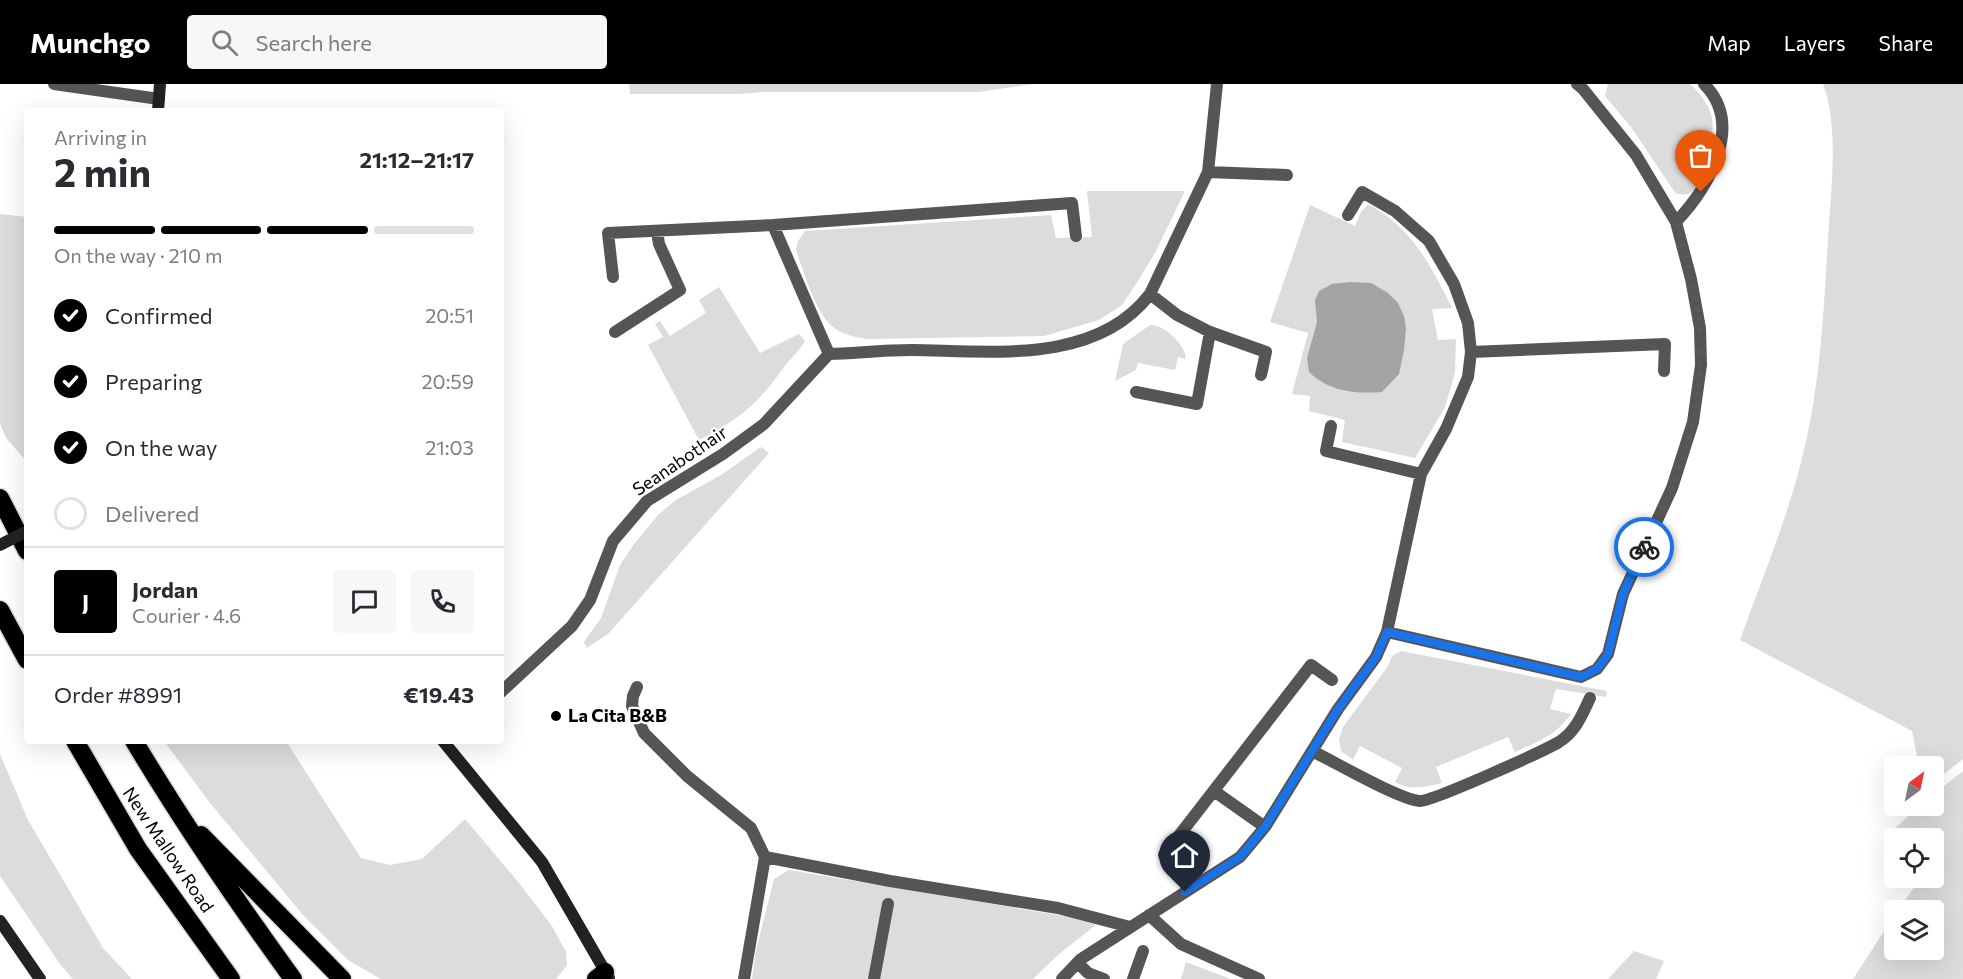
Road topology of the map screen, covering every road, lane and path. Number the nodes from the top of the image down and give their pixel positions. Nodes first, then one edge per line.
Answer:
1 (54, 84) edge
2 (160, 84) edge
3 (1216, 84) edge
4 (1704, 84) edge
5 (1582, 86) edge
6 (159, 105) edge
7 (1208, 172) junction
8 (1287, 175) dead end
9 (1348, 215) dead end
10 (1676, 222) junction
11 (773, 225) junction
12 (657, 231) junction
13 (1076, 236) dead end
14 (613, 277) dead end
15 (1150, 294) junction
16 (615, 332) dead end
17 (1210, 332) junction
18 (1471, 352) junction
19 (829, 354) junction
20 (1664, 371) dead end
21 (1261, 375) dead end
22 (1136, 392) dead end
23 (1331, 426) dead end
24 (1421, 474) junction
25 (0, 498) edge
26 (24, 533) edge
27 (0, 545) edge
28 (24, 545) edge
29 (0, 610) edge
30 (1387, 632) junction
31 (24, 654) edge
32 (1332, 680) dead end
33 (637, 687) dead end
34 (504, 689) edge
35 (1590, 698) dead end
36 (77, 744) edge
37 (136, 744) edge
38 (447, 744) edge
39 (1312, 750) junction
40 (1214, 791) junction
41 (171, 803) junction
42 (1265, 827) junction
43 (1164, 855) dead end
44 (765, 857) junction
45 (888, 904) dead end
46 (1149, 915) junction
47 (0, 921) edge
48 (1130, 927) junction
49 (1143, 951) dead end
50 (1078, 963) junction
51 (603, 977) edge
52 (40, 979) edge
53 (231, 979) edge
54 (293, 979) edge
55 (342, 979) edge
56 (744, 979) edge
57 (874, 979) edge
58 (1062, 979) edge
59 (1104, 979) edge
60 (1133, 979) edge
61 (1259, 979) edge

1 - 6 street
2 - 6 street
3 - 7 street
4 - 10 street
5 - 10 street
7 - 8 street
7 - 15 street
9 - 18 street
10 - 30 street
11 - 12 street
11 - 13 street
11 - 19 street
12 - 14 street
12 - 16 street
15 - 17 street
15 - 19 street
17 - 21 street
17 - 22 street
18 - 20 street
18 - 24 street
19 - 34 street, Seanabothair
23 - 24 street
24 - 30 street
25 - 28 highway
26 - 27 street, bridge
29 - 31 highway
30 - 39 street
32 - 40 street
33 - 44 street
35 - 39 street
36 - 53 highway, New Mallow Road
37 - 41 highway
38 - 51 street
39 - 42 street
40 - 42 street
40 - 43 street
41 - 54 highway, New Mallow Road
41 - 55 highway
42 - 46 street
44 - 48 street
44 - 56 street
45 - 57 street
46 - 48 street
46 - 61 street
47 - 52 street
48 - 50 street
49 - 60 street
50 - 58 street
50 - 59 street

